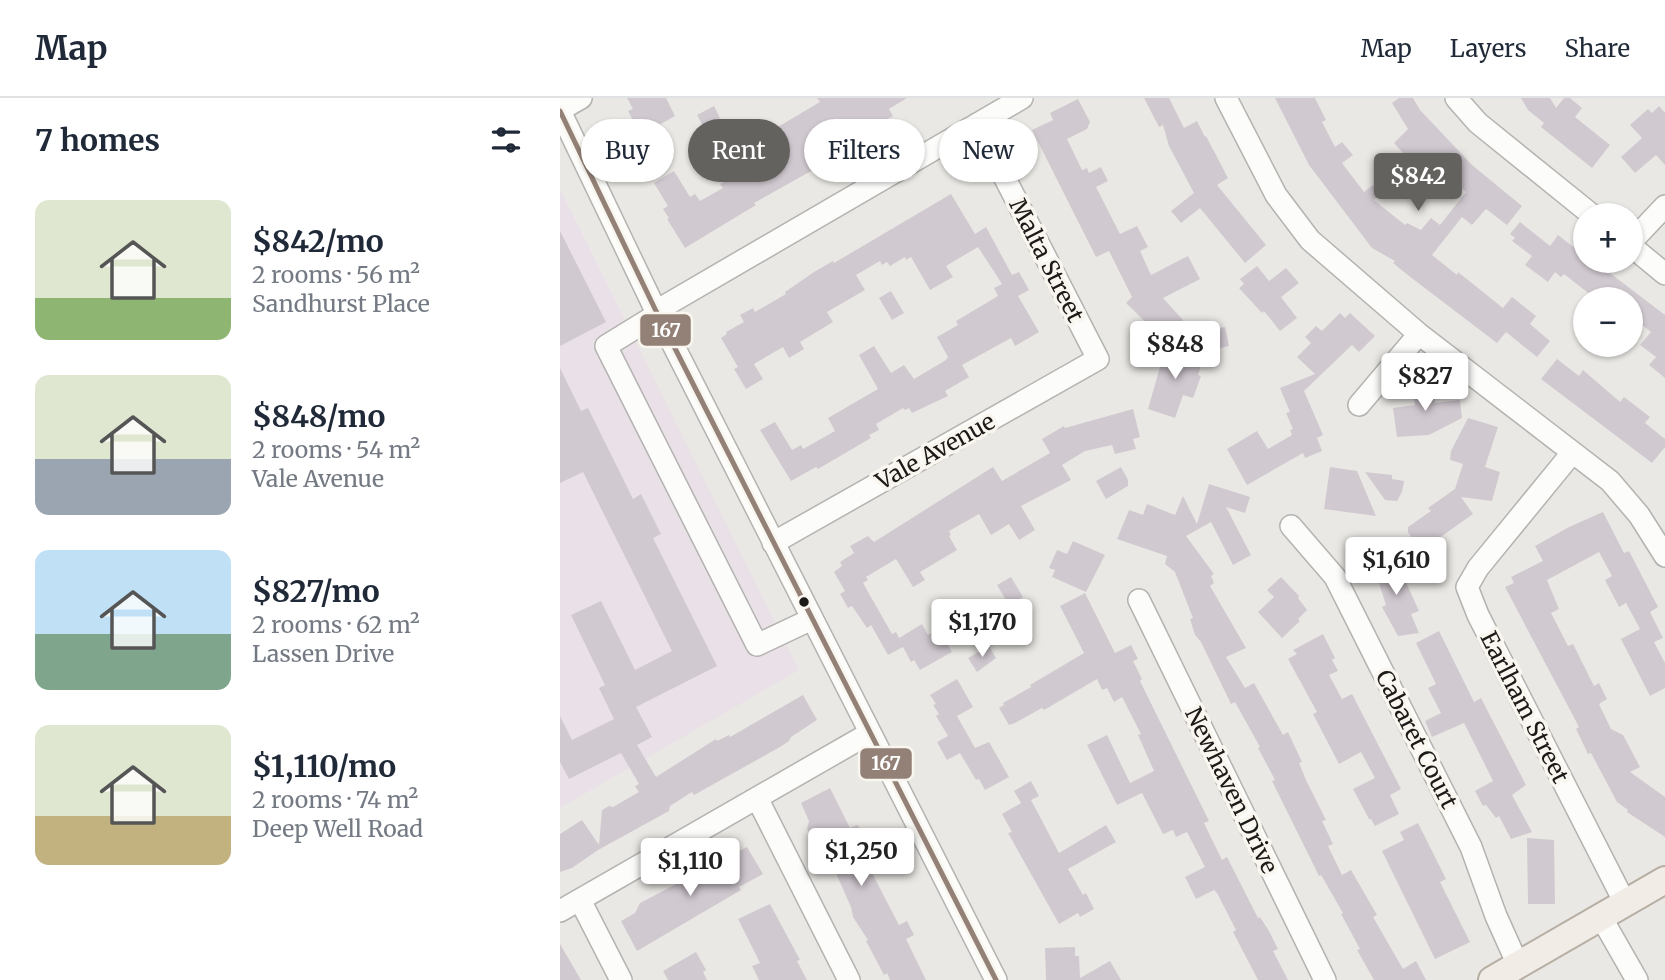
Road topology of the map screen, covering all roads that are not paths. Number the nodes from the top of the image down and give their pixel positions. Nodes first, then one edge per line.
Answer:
1 (581, 98) edge
2 (1022, 98) edge
3 (1226, 98) edge
4 (1456, 98) edge
5 (560, 111) edge
6 (986, 119) edge
7 (939, 146) edge
8 (1007, 182) edge
9 (1577, 203) edge
10 (1665, 206) edge
11 (1643, 231) edge
12 (1643, 255) edge
13 (1665, 274) edge
14 (657, 312) junction
15 (1419, 334) junction
16 (1098, 359) joint
17 (1359, 405) dead end
18 (1572, 453) junction
19 (1291, 526) dead end
20 (773, 543) junction
21 (1665, 556) edge
22 (1139, 600) dead end
23 (812, 620) junction
24 (870, 733) junction
25 (757, 798) junction
26 (1665, 880) edge
27 (580, 900) junction
28 (1625, 903) junction
29 (560, 911) edge
30 (1601, 917) junction
31 (1518, 965) junction
32 (621, 980) edge
33 (849, 980) edge
34 (996, 980) edge
35 (1325, 980) edge
36 (1492, 980) edge
37 (1637, 980) edge

1 - 5 street
2 - 6 street
3 - 15 street
4 - 9 street
5 - 14 street
7 - 14 street
8 - 16 street, Malta Street
10 - 11 street
12 - 13 street
14 - 20 street
14 - 23 street
15 - 17 street
15 - 18 street
16 - 20 street, Vale Avenue
18 - 21 street
18 - 28 street, Earlham Street
19 - 31 street, Cabaret Court
20 - 23 street
22 - 35 street, Newhaven Drive
23 - 24 street
24 - 25 street
24 - 34 street
25 - 27 street
25 - 33 street
26 - 28 main road
27 - 29 street
27 - 32 street
28 - 30 main road
30 - 31 main road
30 - 37 street
31 - 36 main road

